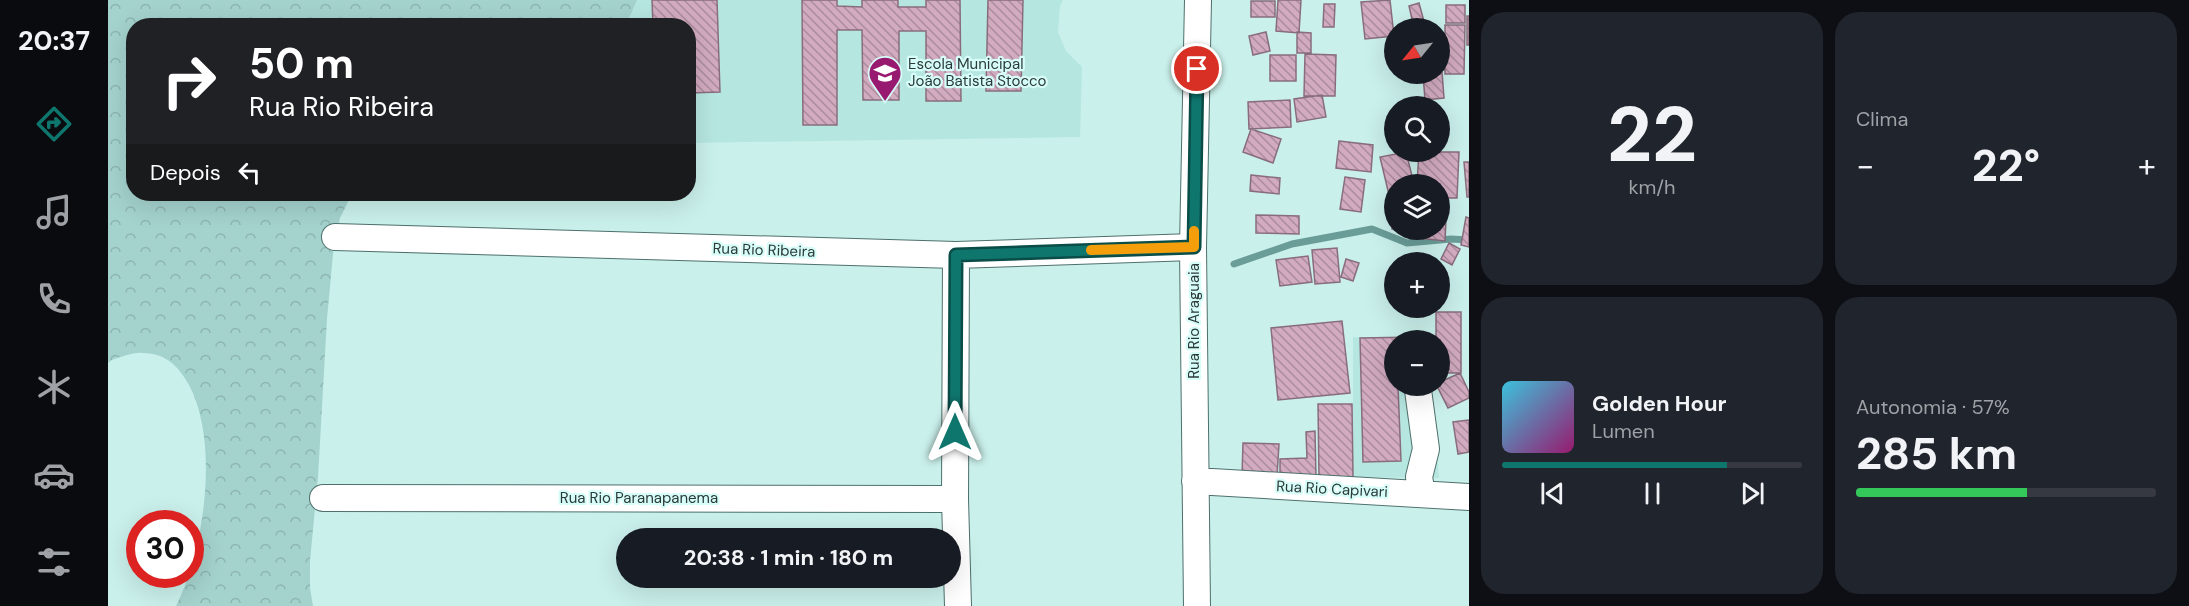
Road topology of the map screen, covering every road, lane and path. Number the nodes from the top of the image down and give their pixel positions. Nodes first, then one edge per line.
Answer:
1 (1198, 0) edge
2 (335, 237) dead end
3 (1194, 247) junction
4 (956, 255) junction
5 (1419, 396) edge
6 (1195, 481) junction
7 (1422, 494) junction
8 (1469, 497) edge
9 (323, 498) dead end
10 (955, 499) junction
11 (958, 606) edge
12 (1197, 606) edge

1 - 3 street, Rua Rio Araguaia
2 - 4 street, Rua Rio Ribeira
3 - 4 street, Rua Rio Ribeira
3 - 6 street, Rua Rio Araguaia
4 - 10 street
5 - 7 street
6 - 7 street, Rua Rio Capivari
6 - 12 street, Rua Rio Araguaia
7 - 8 street, Rua Rio Capivari
9 - 10 street, Rua Rio Paranapanema
10 - 11 street

